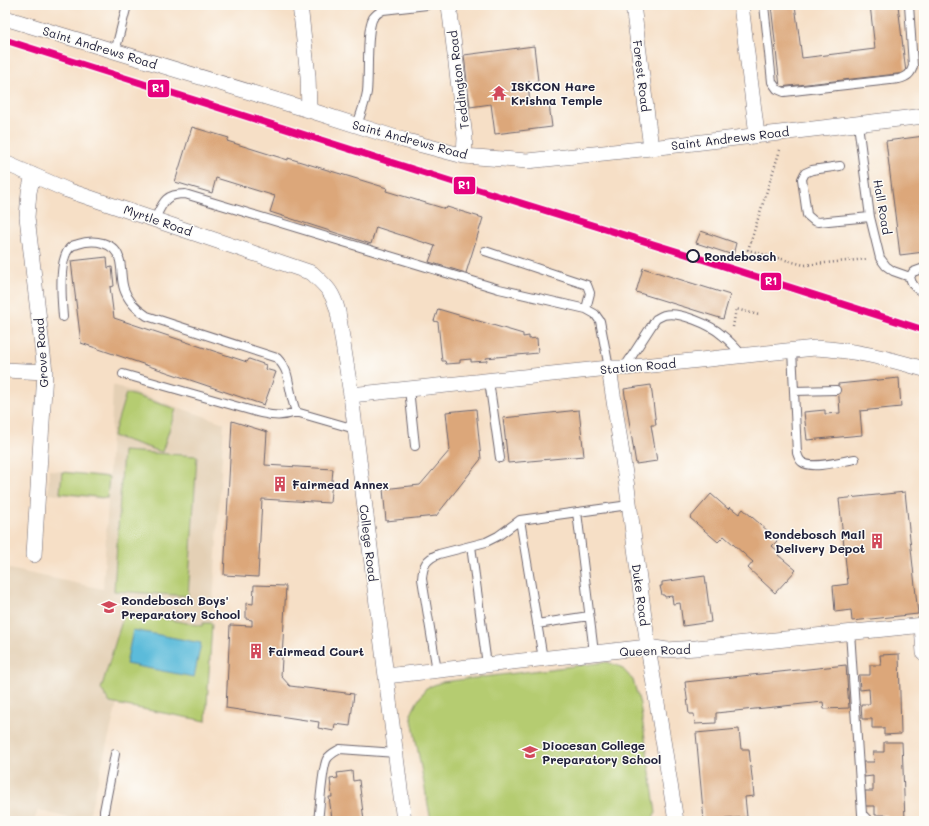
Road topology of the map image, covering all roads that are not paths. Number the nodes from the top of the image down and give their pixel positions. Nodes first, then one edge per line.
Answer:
1 (127, 5) edge
2 (300, 5) edge
3 (427, 5) edge
4 (449, 5) edge
5 (633, 5) edge
6 (741, 5) edge
7 (764, 5) edge
8 (909, 5) edge
9 (5, 18) edge
10 (115, 52) junction
11 (309, 110) junction
12 (924, 116) edge
13 (858, 124) junction
14 (357, 126) junction
15 (757, 135) junction
16 (651, 148) junction
17 (464, 156) junction
18 (5, 163) edge
19 (840, 166) dead end
20 (33, 175) junction
21 (870, 217) junction
22 (156, 219) junction
23 (485, 251) dead end
24 (924, 268) edge
25 (312, 273) joint
26 (910, 277) junction
27 (924, 293) edge
28 (586, 309) junction
29 (63, 318) dead end
30 (788, 350) junction
31 (742, 356) junction
32 (617, 368) junction
33 (924, 369) edge
34 (5, 370) edge
35 (45, 372) junction
36 (123, 374) dead end
37 (489, 381) junction
38 (409, 389) junction
39 (836, 390) dead end
40 (794, 391) junction
41 (351, 395) junction
42 (296, 412) junction
43 (355, 429) junction
44 (415, 446) dead end
45 (500, 458) dead end
46 (855, 459) dead end
47 (629, 505) junction
48 (577, 512) junction
49 (520, 520) junction
50 (471, 546) junction
51 (34, 555) dead end
52 (589, 616) junction
53 (537, 624) junction
54 (923, 625) edge
55 (850, 632) junction
56 (648, 648) junction
57 (594, 653) junction
58 (924, 653) edge
59 (543, 659) junction
60 (487, 665) junction
61 (437, 671) junction
62 (386, 676) junction
63 (396, 753) junction
64 (115, 754) dead end
65 (104, 821) edge
66 (318, 821) edge
67 (404, 821) edge
68 (676, 821) edge
69 (869, 821) edge

1 - 10 lane
2 - 11 street
3 - 14 lane
4 - 17 street, Teddington Road
5 - 16 street, Forest Road
6 - 15 street
7 - 8 lane
9 - 10 street, Saint Andrews Road
10 - 11 street, Saint Andrews Road
11 - 14 street, Saint Andrews Road
12 - 13 street, Saint Andrews Road
13 - 15 street, Saint Andrews Road
13 - 21 lane, Hall Road
14 - 17 street, Saint Andrews Road
15 - 16 street, Saint Andrews Road
16 - 17 street, Saint Andrews Road
18 - 20 street, Myrtle Road
19 - 21 lane
20 - 22 street, Myrtle Road
20 - 35 street, Grove Road
21 - 26 lane, Hall Road
22 - 25 street, Myrtle Road
22 - 28 lane
23 - 28 lane
24 - 26 lane
25 - 41 street, College Road
26 - 27 lane
28 - 32 lane
29 - 42 lane
30 - 31 street, Station Road
30 - 33 street, Station Road
30 - 40 lane
31 - 32 street, Station Road
31 - 32 lane
32 - 37 street, Station Road
32 - 47 street, Duke Road
34 - 35 street
35 - 51 street, Grove Road
36 - 42 lane
37 - 38 street, Station Road
37 - 45 lane
38 - 41 street, Station Road
38 - 44 lane
39 - 40 lane
40 - 46 lane
41 - 43 street, College Road
42 - 43 lane
43 - 62 street, College Road
47 - 48 lane
47 - 56 street, Duke Road
48 - 49 lane
48 - 52 lane
49 - 50 lane
49 - 53 lane
50 - 60 lane
50 - 61 lane
52 - 53 lane
52 - 57 lane
53 - 59 lane
54 - 55 street, Queen Road
54 - 58 street
55 - 56 street, Queen Road
55 - 69 lane
56 - 57 street, Queen Road
56 - 68 street, Duke Road
57 - 59 street, Queen Road
59 - 60 street, Queen Road
60 - 61 street, Queen Road
61 - 62 street, Queen Road
62 - 63 street, College Road
63 - 66 lane
63 - 67 street, College Road
64 - 65 lane

